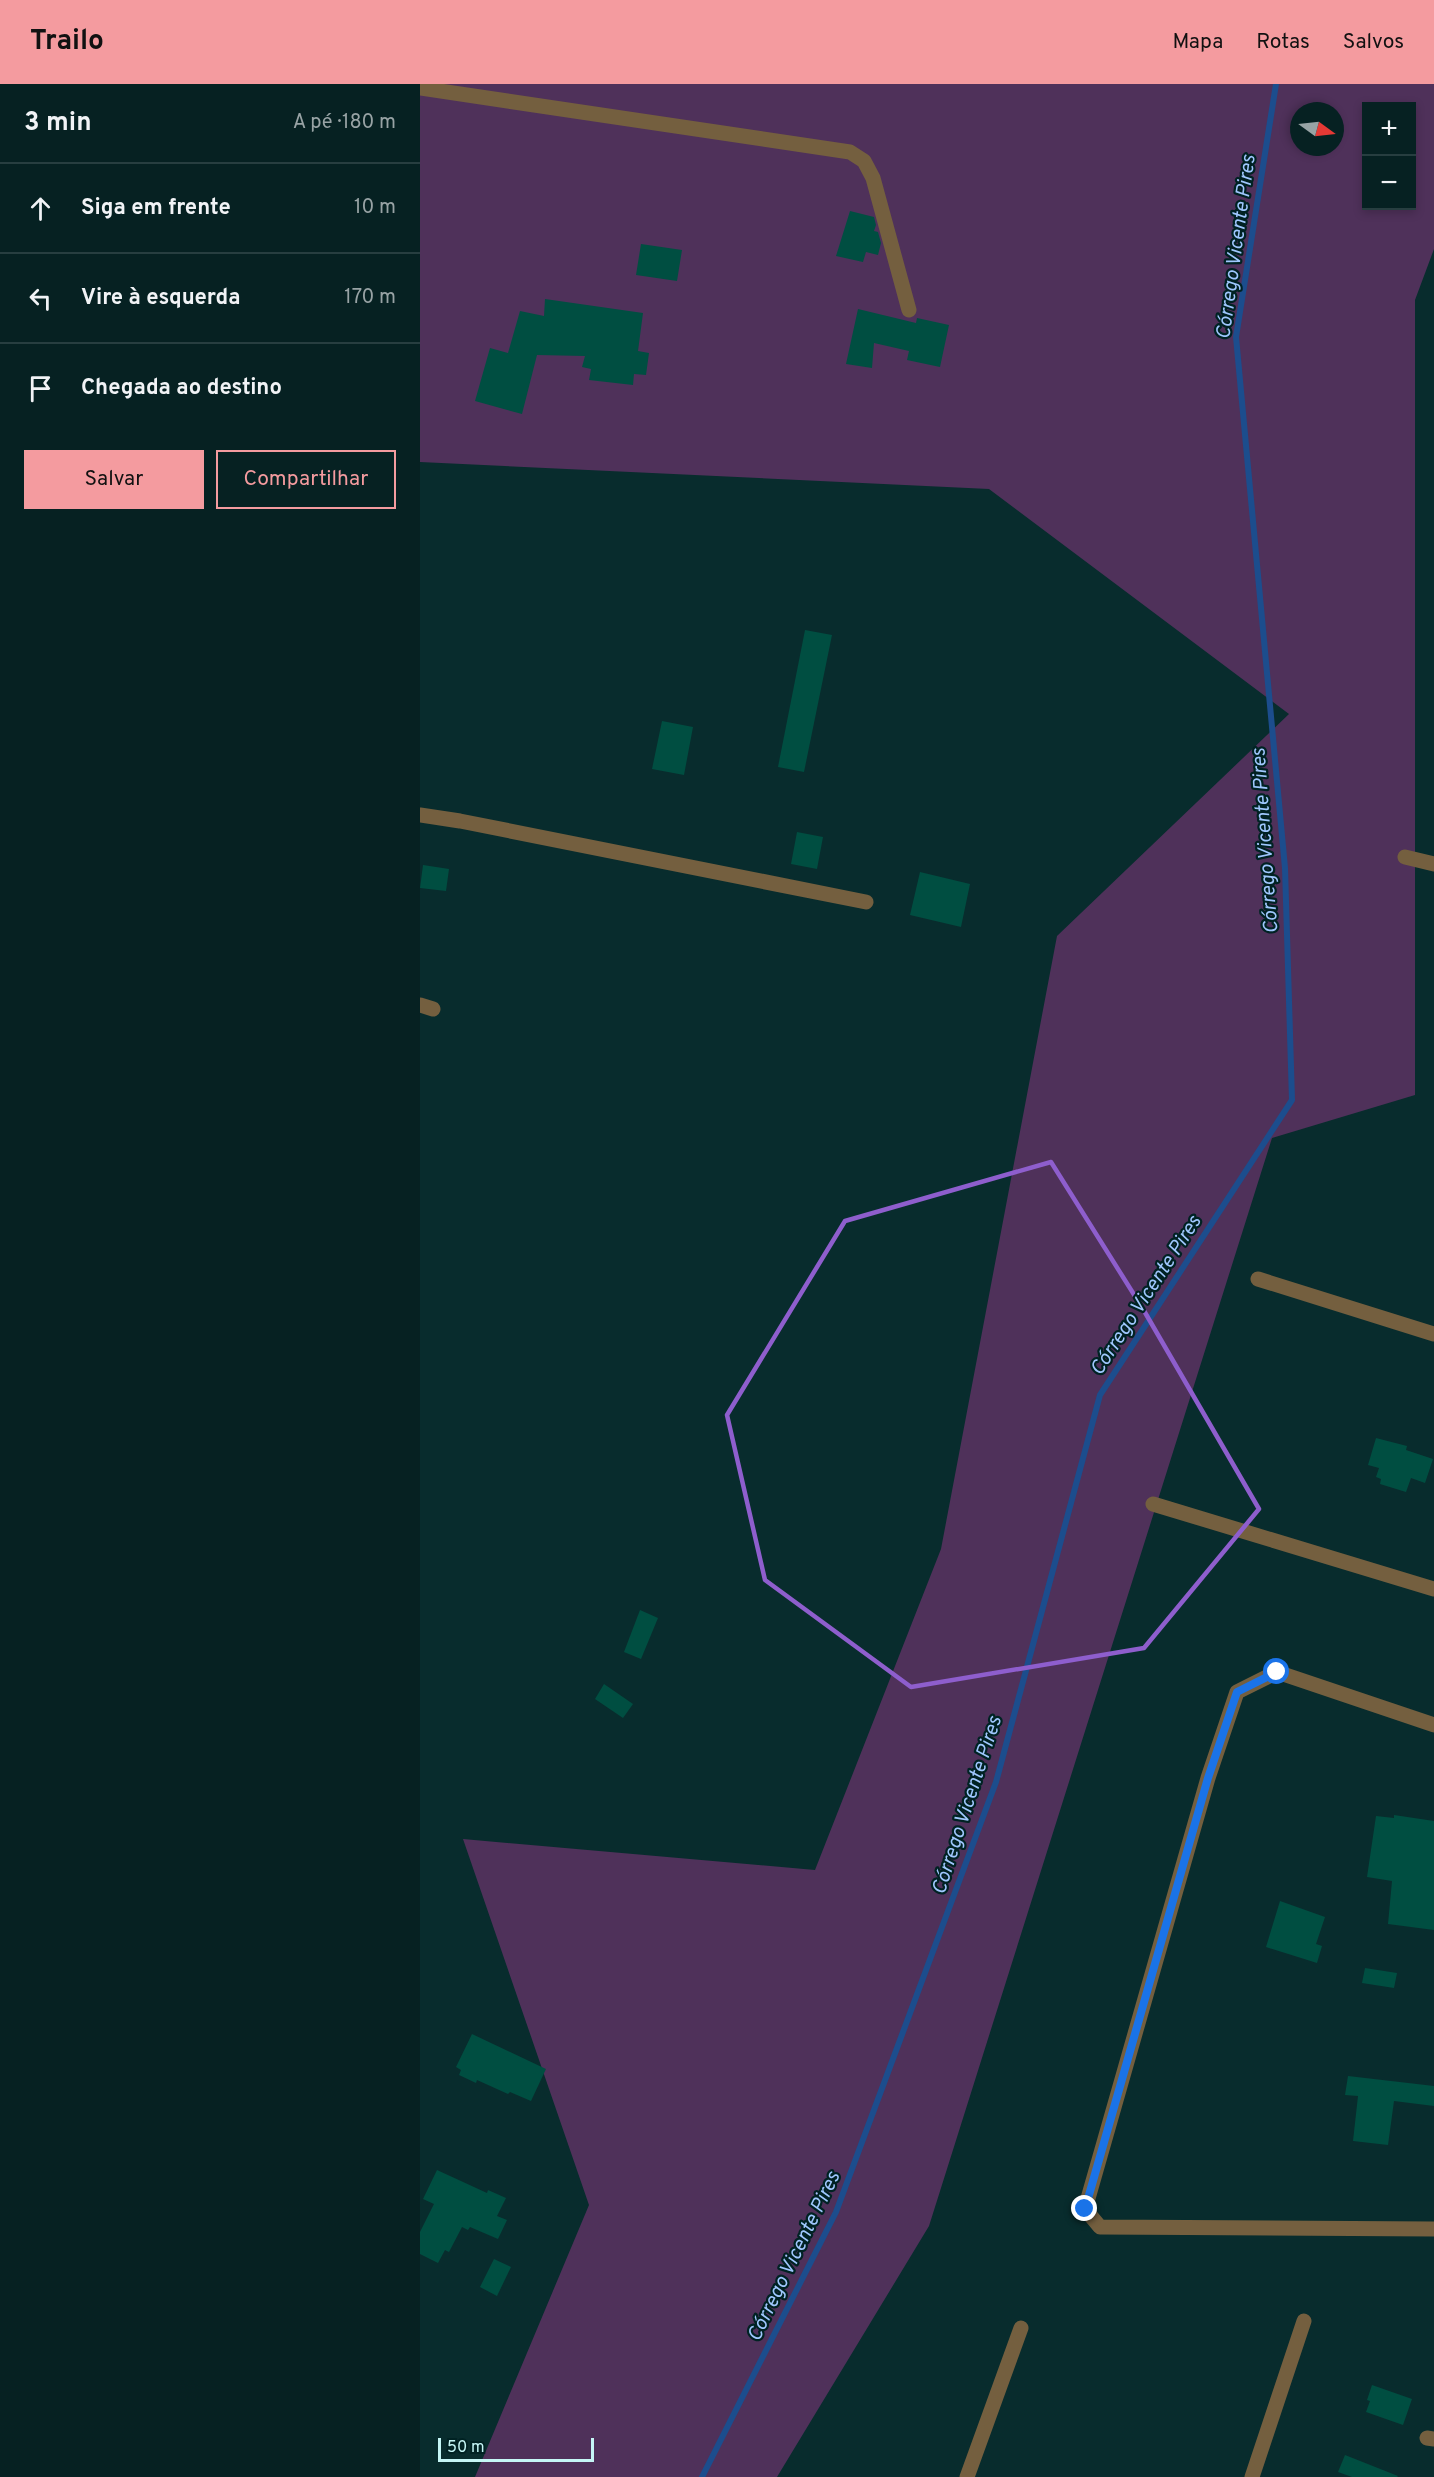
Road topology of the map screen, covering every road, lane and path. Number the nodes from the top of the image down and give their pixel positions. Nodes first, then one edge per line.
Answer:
1 (420, 88) edge
2 (909, 310) dead end
3 (420, 815) edge
4 (1405, 857) dead end
5 (1434, 864) edge
6 (866, 902) dead end
7 (1258, 1279) dead end
8 (1434, 1334) edge
9 (1153, 1504) dead end
10 (1434, 1589) edge
11 (1434, 1725) edge
12 (1434, 2229) edge
13 (1304, 2321) dead end
14 (1021, 2328) dead end
15 (968, 2477) edge
16 (1252, 2477) edge

1 - 2 street
3 - 6 street
4 - 5 street
7 - 8 street
9 - 10 street
11 - 12 street
13 - 16 street
14 - 15 street

